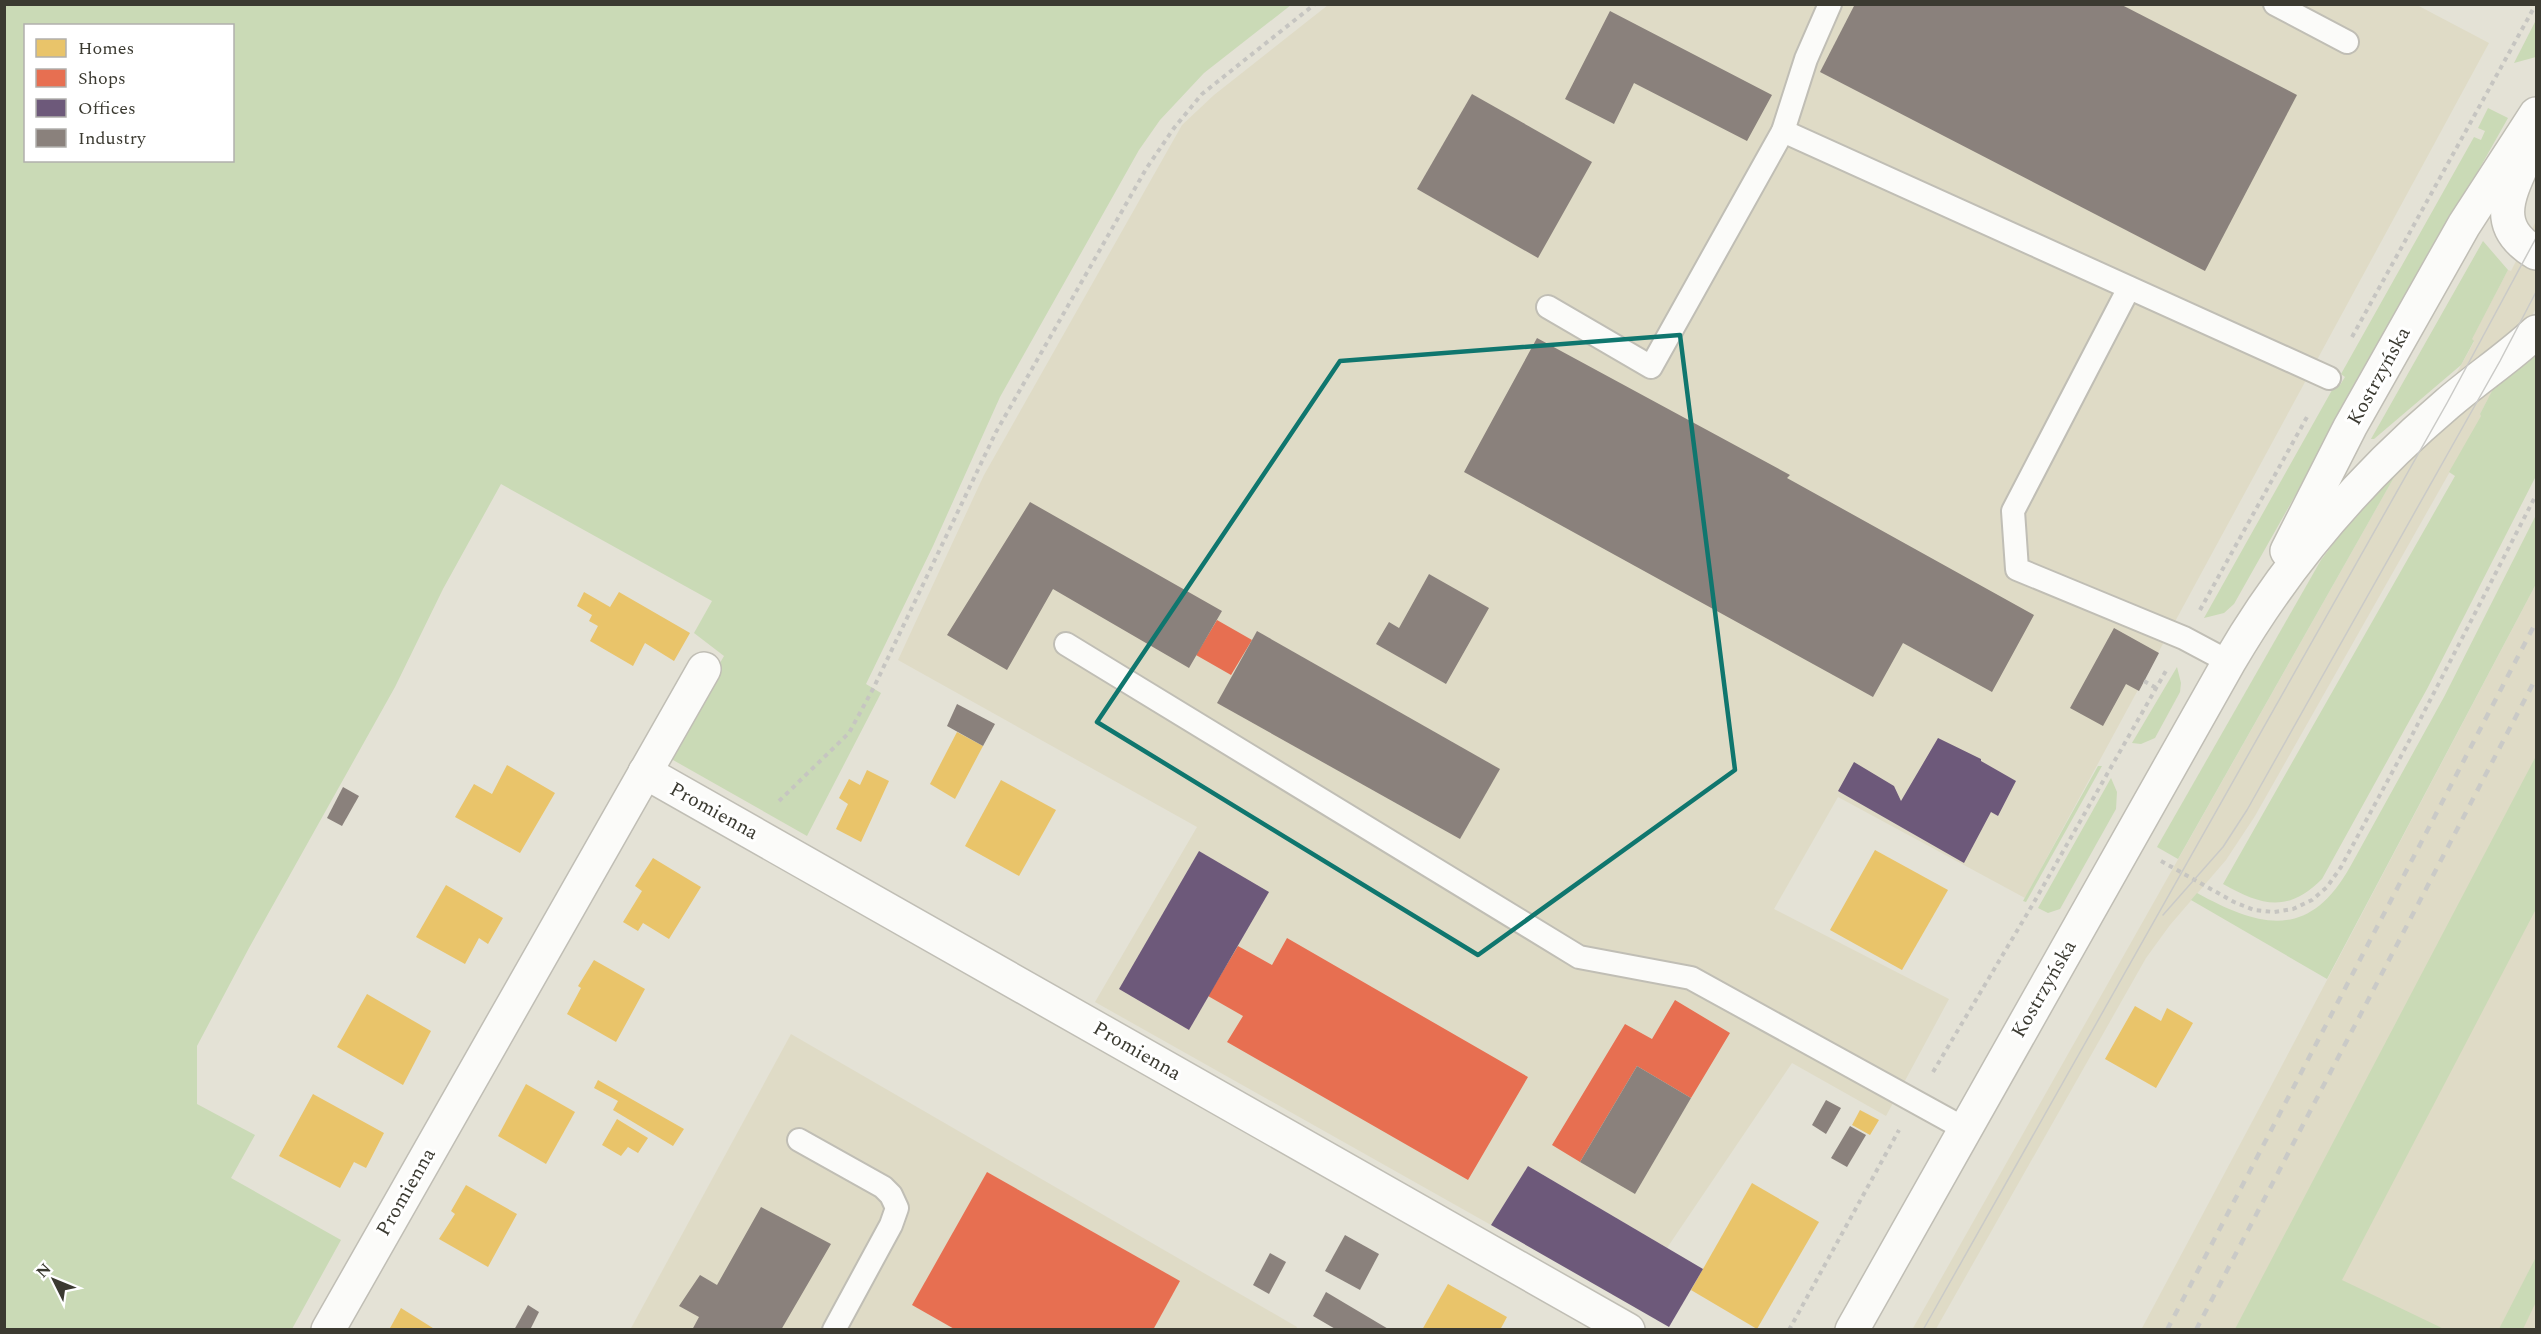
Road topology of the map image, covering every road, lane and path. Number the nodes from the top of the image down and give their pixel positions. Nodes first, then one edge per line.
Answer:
1 (1315, 4) edge
2 (1830, 4) edge
3 (2275, 4) edge
4 (2348, 42) dead end
5 (2536, 114) edge
6 (1783, 131) junction
7 (2536, 132) edge
8 (2536, 253) edge
9 (2129, 288) junction
10 (1548, 307) dead end
11 (2536, 333) edge
12 (2329, 378) dead end
13 (2536, 495) edge
14 (1066, 644) dead end
15 (2233, 655) junction
16 (704, 669) dead end
17 (2144, 681) dead end
18 (2156, 688) dead end
19 (645, 772) junction
20 (747, 830) junction
21 (2154, 870) dead end
22 (1965, 1129) junction
23 (799, 1140) dead end
24 (328, 1329) edge
25 (836, 1329) edge
26 (1628, 1329) edge
27 (1852, 1329) edge

1 - 20 path
2 - 6 lane
3 - 4 lane
5 - 15 main road, Kostrzyńska
6 - 9 lane
6 - 10 lane
7 - 8 main road
9 - 12 lane
9 - 15 lane
11 - 15 main road, Kostrzyńska
13 - 21 path
14 - 22 lane
15 - 22 main road, Kostrzyńska
16 - 19 main road, Promienna
17 - 18 path
19 - 20 main road, Promienna
19 - 24 main road, Promienna
20 - 26 main road, Promienna
22 - 27 main road, Kostrzyńska
23 - 25 lane

